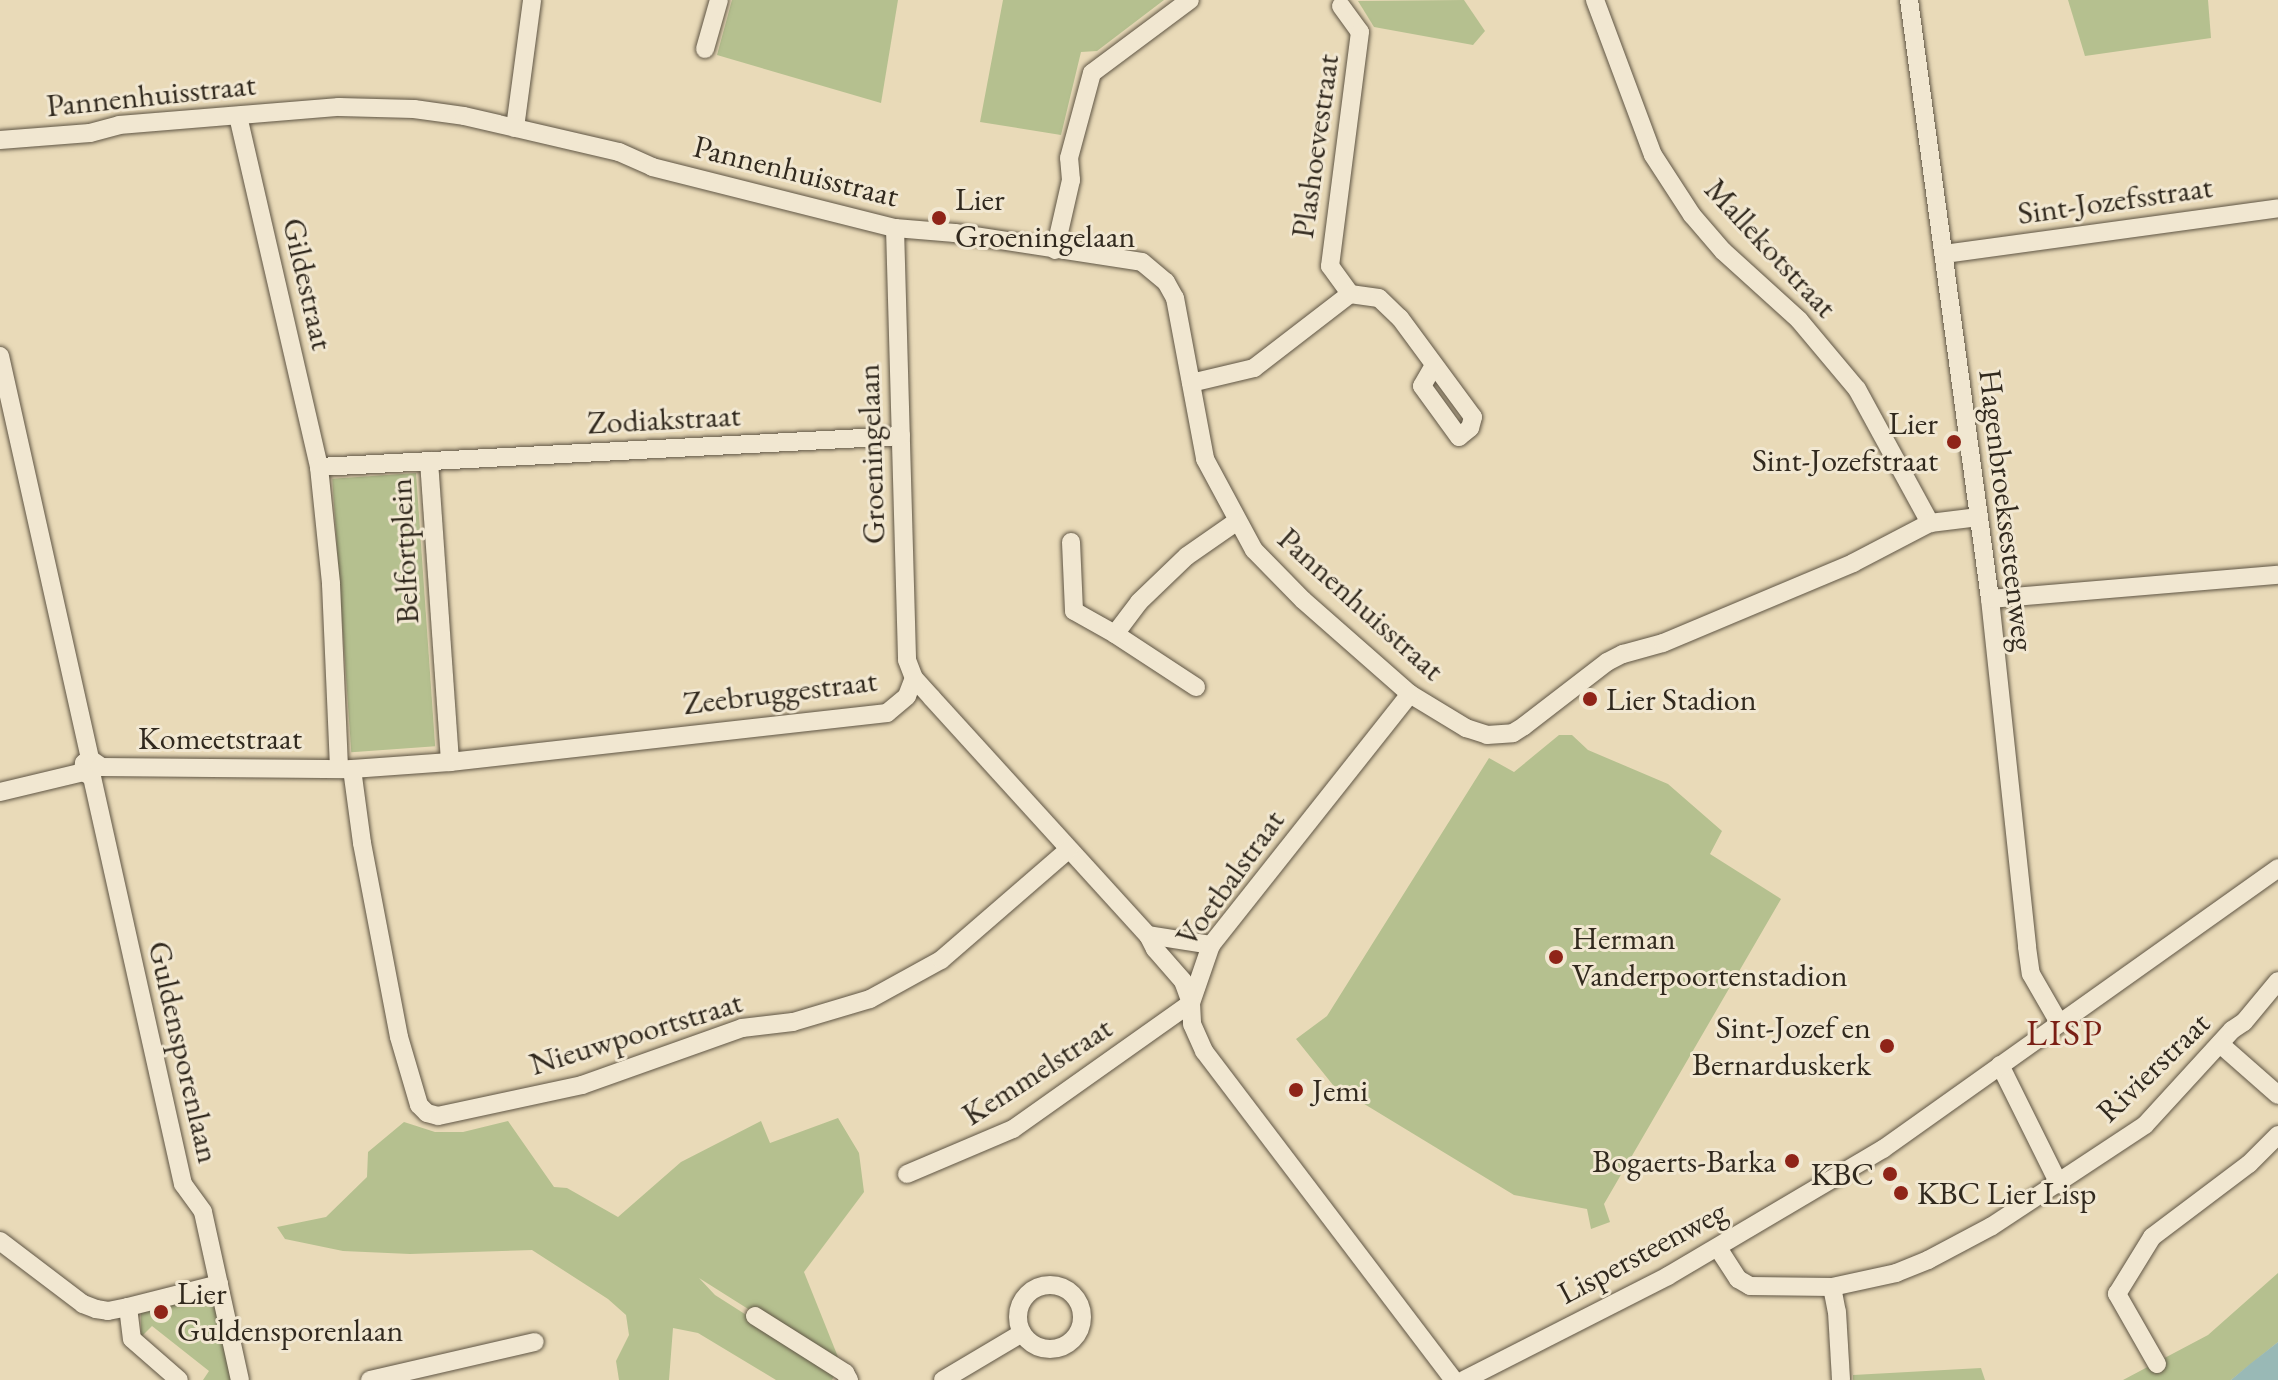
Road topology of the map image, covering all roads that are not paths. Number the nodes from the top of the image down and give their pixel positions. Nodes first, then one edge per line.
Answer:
1 (532, 0) edge
2 (719, 0) edge
3 (1190, 0) edge
4 (1595, 0) edge
5 (1909, 0) edge
6 (1344, 3) edge
7 (705, 49) dead end
8 (238, 116) junction
9 (515, 128) junction
10 (0, 140) edge
11 (2278, 208) edge
12 (895, 228) junction
13 (1055, 250) junction
14 (1952, 252) junction
15 (1350, 294) junction
16 (0, 356) edge
17 (1434, 365) dead end
18 (1191, 383) junction
19 (901, 436) junction
20 (429, 461) junction
21 (319, 467) junction
22 (1979, 517) junction
23 (1236, 522) junction
24 (1930, 523) junction
25 (1071, 542) dead end
26 (2278, 575) edge
27 (1990, 599) junction
28 (1115, 634) junction
29 (914, 678) junction
30 (1196, 687) dead end
31 (1410, 694) junction
32 (450, 762) junction
33 (91, 769) junction
34 (345, 769) junction
35 (0, 792) edge
36 (1069, 849) junction
37 (2278, 868) edge
38 (1148, 935) junction
39 (1211, 945) junction
40 (2278, 981) edge
41 (1191, 1003) junction
42 (2058, 1021) junction
43 (2220, 1044) junction
44 (2000, 1065) junction
45 (2278, 1095) edge
46 (2278, 1135) edge
47 (907, 1174) dead end
48 (2059, 1184) junction
49 (0, 1241) edge
50 (1718, 1248) junction
51 (219, 1284) junction
52 (1832, 1287) junction
53 (128, 1307) junction
54 (755, 1316) dead end
55 (1022, 1333) dead end
56 (535, 1342) dead end
57 (2157, 1364) dead end
58 (179, 1380) edge
59 (240, 1380) edge
60 (370, 1380) edge
61 (849, 1380) edge
62 (943, 1380) edge
63 (1454, 1380) edge
64 (1464, 1380) edge
65 (1841, 1380) edge

1 - 9 street
2 - 7 street
3 - 13 street
4 - 24 street, Mallekotstraat
5 - 14 street, Hagenbroeksesteenweg
6 - 15 street, Plashoevestraat
8 - 9 street, Pannenhuisstraat
8 - 10 street, Pannenhuisstraat
8 - 21 street, Gildestraat
9 - 12 street, Pannenhuisstraat
11 - 14 street, Sint-Jozefsstraat
12 - 13 street, Pannenhuisstraat
12 - 19 street, Groeningelaan
13 - 18 street, Pannenhuisstraat
14 - 22 street, Hagenbroeksesteenweg
15 - 17 street
15 - 18 street
16 - 33 street, Guldensporenlaan
18 - 23 street, Pannenhuisstraat
19 - 20 street, Zodiakstraat
19 - 29 street, Groeningelaan
20 - 21 street, Belfortplein
20 - 32 street, Belfortplein
21 - 34 street
22 - 24 street, Pannenhuisstraat
22 - 27 street, Hagenbroeksesteenweg
23 - 28 street
23 - 31 street, Pannenhuisstraat
24 - 31 street, Pannenhuisstraat
25 - 28 street
26 - 27 street
27 - 42 street, Hagenbroeksesteenweg
28 - 30 street
29 - 32 street, Zeebruggestraat
29 - 36 street, Zeebruggestraat
31 - 39 street, Voetbalstraat
32 - 34 street, Zeebruggestraat
33 - 34 street, Komeetstraat
33 - 35 street, Komeetstraat
33 - 51 street, Guldensporenlaan
34 - 36 street, Nieuwpoortstraat
36 - 38 street, Zeebruggestraat
37 - 42 street, Lispersteenweg
38 - 39 street
38 - 41 street, Zeebruggestraat
39 - 41 street, Voetbalstraat
40 - 43 street, Rivierstraat
41 - 47 street, Kemmelstraat
41 - 63 street
42 - 44 street, Lispersteenweg
43 - 45 street
43 - 48 street, Rivierstraat
44 - 48 street
44 - 50 street, Lispersteenweg
46 - 57 street
48 - 52 street, Rivierstraat
49 - 53 street
50 - 52 street, Rivierstraat
50 - 64 street, Lispersteenweg
51 - 53 street
51 - 59 street, Guldensporenlaan
52 - 65 street
53 - 58 street
54 - 61 street
55 - 62 street
56 - 60 street

